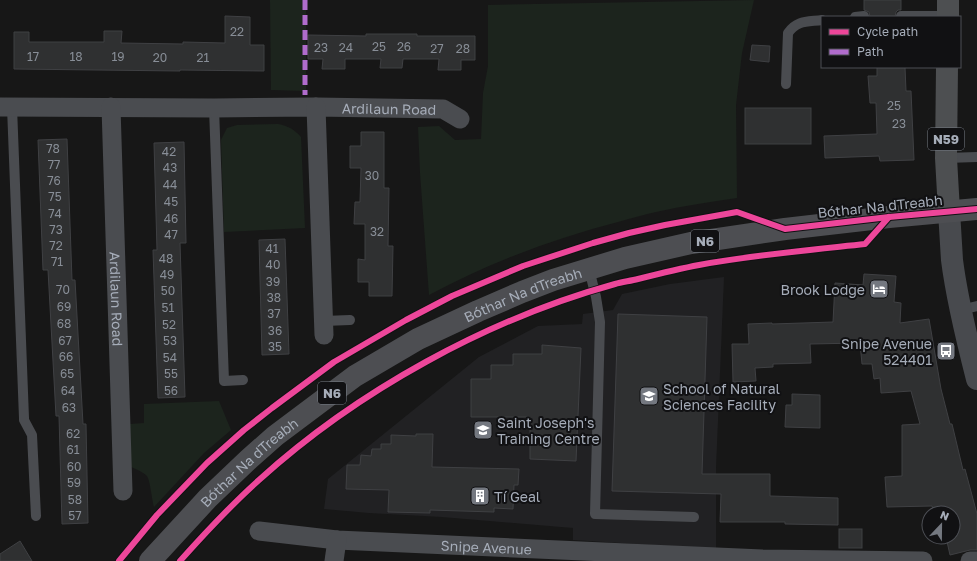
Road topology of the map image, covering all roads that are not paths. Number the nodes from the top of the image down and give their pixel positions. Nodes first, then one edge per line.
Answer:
1 (948, 11) edge
2 (901, 16) dead end
3 (821, 20) edge
4 (947, 68) edge
5 (786, 84) dead end
6 (6, 107) edge
7 (111, 107) junction
8 (316, 107) junction
9 (214, 108) junction
10 (460, 119) dead end
11 (977, 157) edge
12 (946, 158) junction
13 (977, 209) edge
14 (949, 211) junction
15 (590, 269) junction
16 (969, 308) edge
17 (350, 320) dead end
18 (324, 328) joint
19 (243, 380) dead end
20 (977, 380) edge
21 (123, 491) dead end
22 (36, 516) dead end
23 (694, 517) dead end
24 (259, 532) dead end
25 (337, 540) junction
26 (150, 561) edge
27 (334, 561) edge
28 (923, 561) edge
29 (970, 561) edge
30 (977, 561) edge

1 - 2 lane
3 - 5 lane
4 - 12 main road, N59
6 - 7 street, Ardilaun Road
6 - 22 lane
7 - 9 street, Ardilaun Road
7 - 21 street, Ardilaun Road
8 - 9 street, Ardilaun Road
8 - 10 street, Ardilaun Road
8 - 18 street
9 - 19 lane
11 - 12 lane
12 - 14 main road, N59
13 - 14 highway, Bóthar Na dTreabh / N6
14 - 15 highway, Bóthar Na dTreabh / N6
14 - 16 main road
15 - 23 lane
15 - 26 highway, Bóthar Na dTreabh / N6
16 - 20 main road
17 - 18 lane
24 - 25 street, Snipe Avenue
25 - 27 street
25 - 28 street, Snipe Avenue
29 - 30 street

